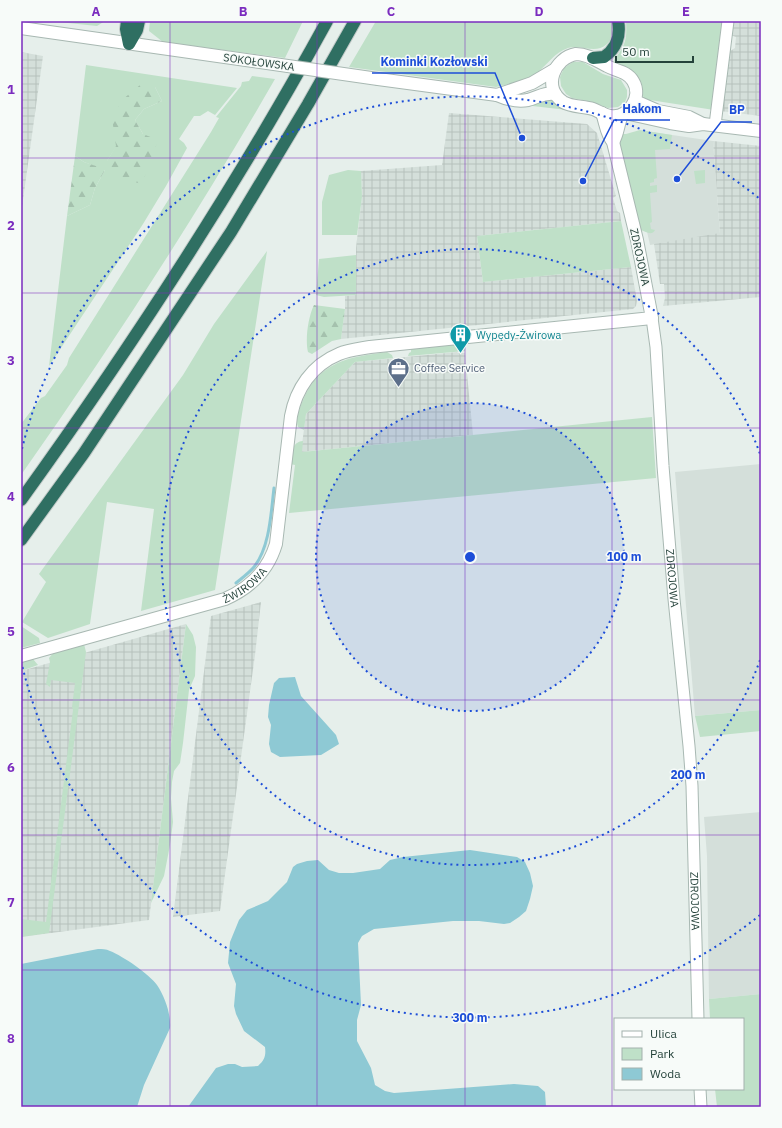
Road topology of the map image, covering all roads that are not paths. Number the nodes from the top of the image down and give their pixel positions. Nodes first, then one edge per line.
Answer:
1 (126, 21) edge
2 (139, 21) edge
3 (318, 21) edge
4 (327, 21) edge
5 (355, 21) edge
6 (618, 21) edge
7 (728, 21) edge
8 (21, 28) edge
9 (128, 44) junction
10 (313, 48) junction
11 (592, 58) junction
12 (554, 70) junction
13 (555, 94) junction
14 (496, 95) junction
15 (635, 101) junction
16 (602, 113) junction
17 (624, 114) junction
18 (709, 124) junction
19 (761, 131) edge
20 (613, 142) junction
21 (652, 318) junction
22 (21, 500) edge
23 (21, 540) edge
24 (21, 656) edge
25 (698, 1018) edge
26 (700, 1090) edge
27 (702, 1107) edge

1 - 9 highway
2 - 9 highway
3 - 10 highway
4 - 10 highway
5 - 23 highway
6 - 11 highway
7 - 18 street
8 - 9 street, SOKOŁOWSKA
9 - 14 street, SOKOŁOWSKA, bridge
10 - 22 highway
11 - 12 street
11 - 15 street
12 - 13 street
12 - 14 street, SOKOŁOWSKA
13 - 14 street, SOKOŁOWSKA
13 - 16 street
15 - 17 street
15 - 18 street
16 - 17 street
16 - 20 street, ZDROJOWA
17 - 18 street
17 - 20 street
18 - 19 street
20 - 21 street, ZDROJOWA
21 - 24 street, ŻWIROWA
21 - 25 street, ZDROJOWA
26 - 27 street

